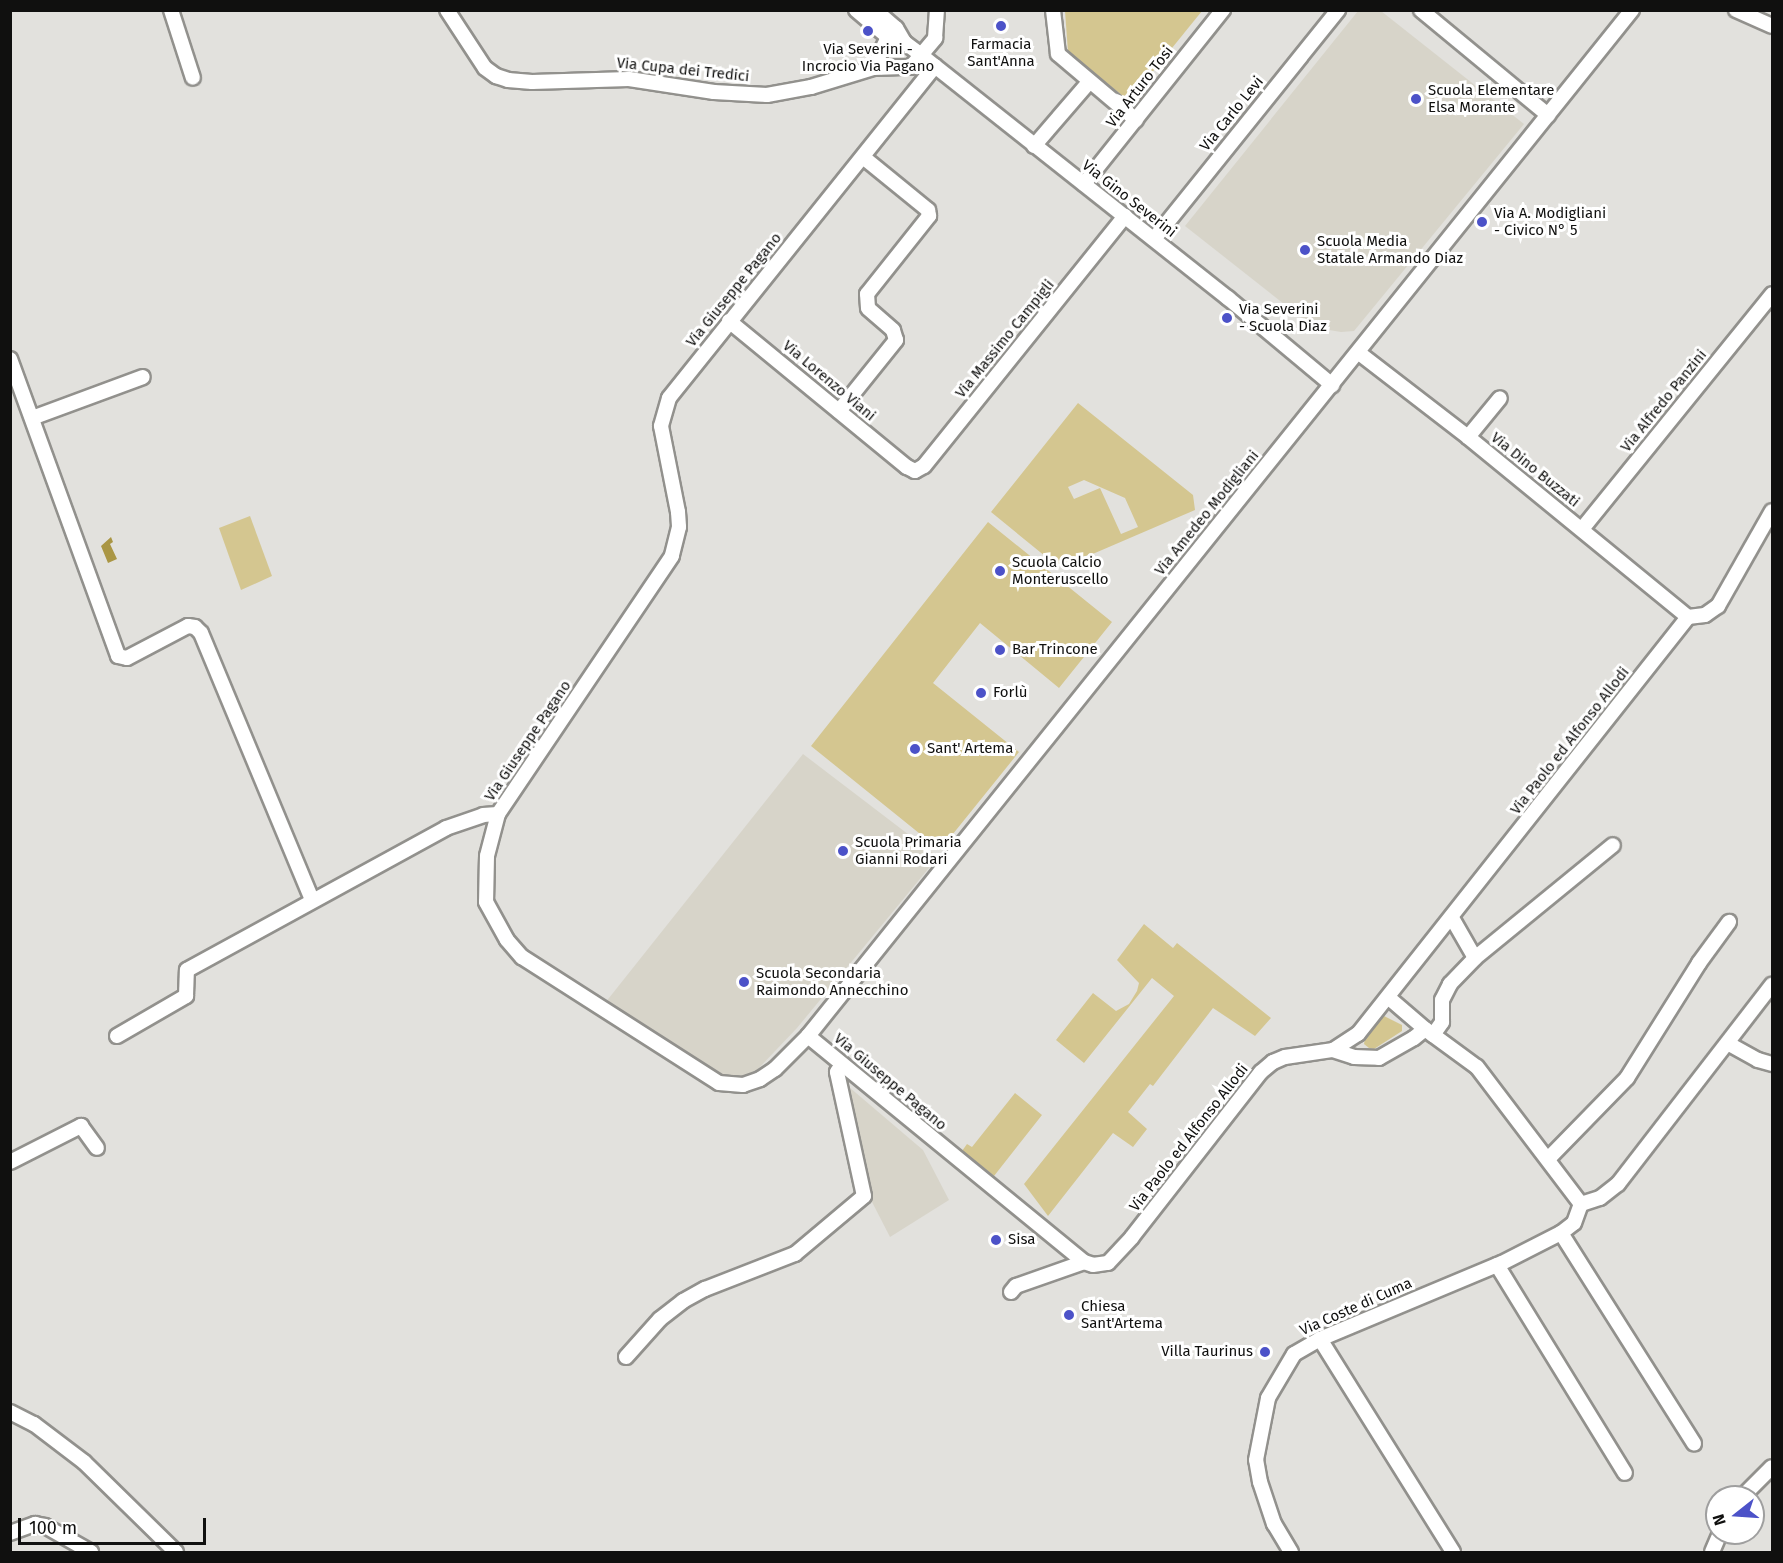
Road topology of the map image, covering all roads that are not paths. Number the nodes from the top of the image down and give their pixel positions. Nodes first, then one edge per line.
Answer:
1 (171, 10) edge
2 (447, 10) edge
3 (856, 10) edge
4 (875, 10) edge
5 (937, 10) edge
6 (1053, 10) edge
7 (1223, 10) edge
8 (1338, 10) edge
9 (1421, 10) edge
10 (1632, 10) edge
11 (1736, 10) edge
12 (1773, 26) edge
13 (888, 37) junction
14 (904, 42) junction
15 (921, 55) junction
16 (935, 66) junction
17 (873, 68) junction
18 (194, 78) dead end
19 (1089, 82) junction
20 (1548, 115) junction
21 (1136, 120) junction
22 (1034, 146) junction
23 (863, 157) junction
24 (1084, 184) junction
25 (1125, 216) junction
26 (1154, 239) junction
27 (1773, 294) edge
28 (729, 321) junction
29 (1359, 353) junction
30 (10, 359) edge
31 (143, 377) dead end
32 (1332, 385) junction
33 (1500, 398) dead end
34 (839, 411) junction
35 (32, 418) junction
36 (1468, 437) junction
37 (907, 467) joint
38 (1773, 511) edge
39 (1582, 529) junction
40 (1688, 617) junction
41 (498, 814) junction
42 (1613, 844) dead end
43 (312, 900) junction
44 (1452, 918) junction
45 (1729, 921) dead end
46 (1475, 958) junction
47 (1773, 985) edge
48 (1393, 992) junction
49 (1429, 1032) junction
50 (1358, 1034) junction
51 (117, 1036) dead end
52 (808, 1036) junction
53 (1729, 1044) junction
54 (1333, 1050) junction
55 (1366, 1059) junction
56 (1773, 1064) edge
57 (842, 1065) junction
58 (98, 1148) dead end
59 (1548, 1159) junction
60 (10, 1162) edge
61 (1581, 1204) junction
62 (1561, 1233) junction
63 (1084, 1262) junction
64 (1497, 1265) junction
65 (1011, 1292) dead end
66 (1320, 1339) junction
67 (626, 1357) dead end
68 (10, 1412) edge
69 (1694, 1443) dead end
70 (1773, 1467) edge
71 (1624, 1473) dead end
72 (1754, 1485) edge
73 (10, 1533) edge
74 (92, 1552) edge
75 (176, 1552) edge
76 (1291, 1552) edge
77 (1453, 1552) edge

1 - 18 street
2 - 17 street, Via Cupa dei Tredici
3 - 13 street, Via Gino Severini
4 - 14 street, Via Gino Severini
5 - 15 street
6 - 19 street
7 - 21 street, Via Arturo Tosi
8 - 26 street, Via Carlo Levi
9 - 20 street
10 - 20 street, Via Amedeo Modigliani
11 - 12 street
13 - 14 street, Via Gino Severini
13 - 17 street
14 - 15 street, Via Gino Severini
15 - 16 street, Via Gino Severini
15 - 17 street, Via Cupa dei Tredici
16 - 22 street, Via Gino Severini
16 - 23 street, Via Giuseppe Pagano
19 - 21 street
19 - 22 street
20 - 29 street, Via Amedeo Modigliani
21 - 24 street, Via Arturo Tosi
22 - 24 street, Via Gino Severini
23 - 28 street, Via Giuseppe Pagano
23 - 34 street
24 - 25 street, Via Gino Severini
25 - 26 street, Via Gino Severini
25 - 37 street, Via Massimo Campigli
26 - 32 street, Via Gino Severini
27 - 39 street, Via Alfredo Panzini
28 - 34 street, Via Lorenzo Viani
28 - 41 street, Via Giuseppe Pagano
29 - 32 street, Via Amedeo Modigliani
29 - 36 street, Via Dino Buzzati
30 - 35 street
31 - 35 street
32 - 52 street, Via Amedeo Modigliani
33 - 36 street
34 - 37 street, Via Lorenzo Viani
35 - 43 street
36 - 39 street, Via Dino Buzzati
38 - 40 street
39 - 40 street, Via Dino Buzzati
40 - 44 street, Via Paolo ed Alfonso Allodi
41 - 43 street
41 - 52 street, Via Giuseppe Pagano
42 - 46 street
43 - 51 street
44 - 46 street
44 - 48 street, Via Paolo ed Alfonso Allodi
45 - 59 street
46 - 49 street
47 - 53 street
48 - 49 street
48 - 50 street, Via Paolo ed Alfonso Allodi
49 - 55 street
49 - 59 street
50 - 54 street, Via Paolo ed Alfonso Allodi
50 - 55 street
52 - 57 street, Via Giuseppe Pagano
53 - 56 street
53 - 61 street
54 - 55 street, Via Paolo ed Alfonso Allodi
54 - 63 street, Via Paolo ed Alfonso Allodi
57 - 63 street, Via Giuseppe Pagano
57 - 67 street
58 - 60 street
59 - 61 street
61 - 62 street, Via Coste di Cuma
62 - 64 street, Via Coste di Cuma
62 - 69 street
63 - 65 street, Via Paolo ed Alfonso Allodi
64 - 66 street, Via Coste di Cuma
64 - 71 street
66 - 76 street, Via Coste di Cuma
66 - 77 street
68 - 75 street
70 - 72 street
73 - 74 street

